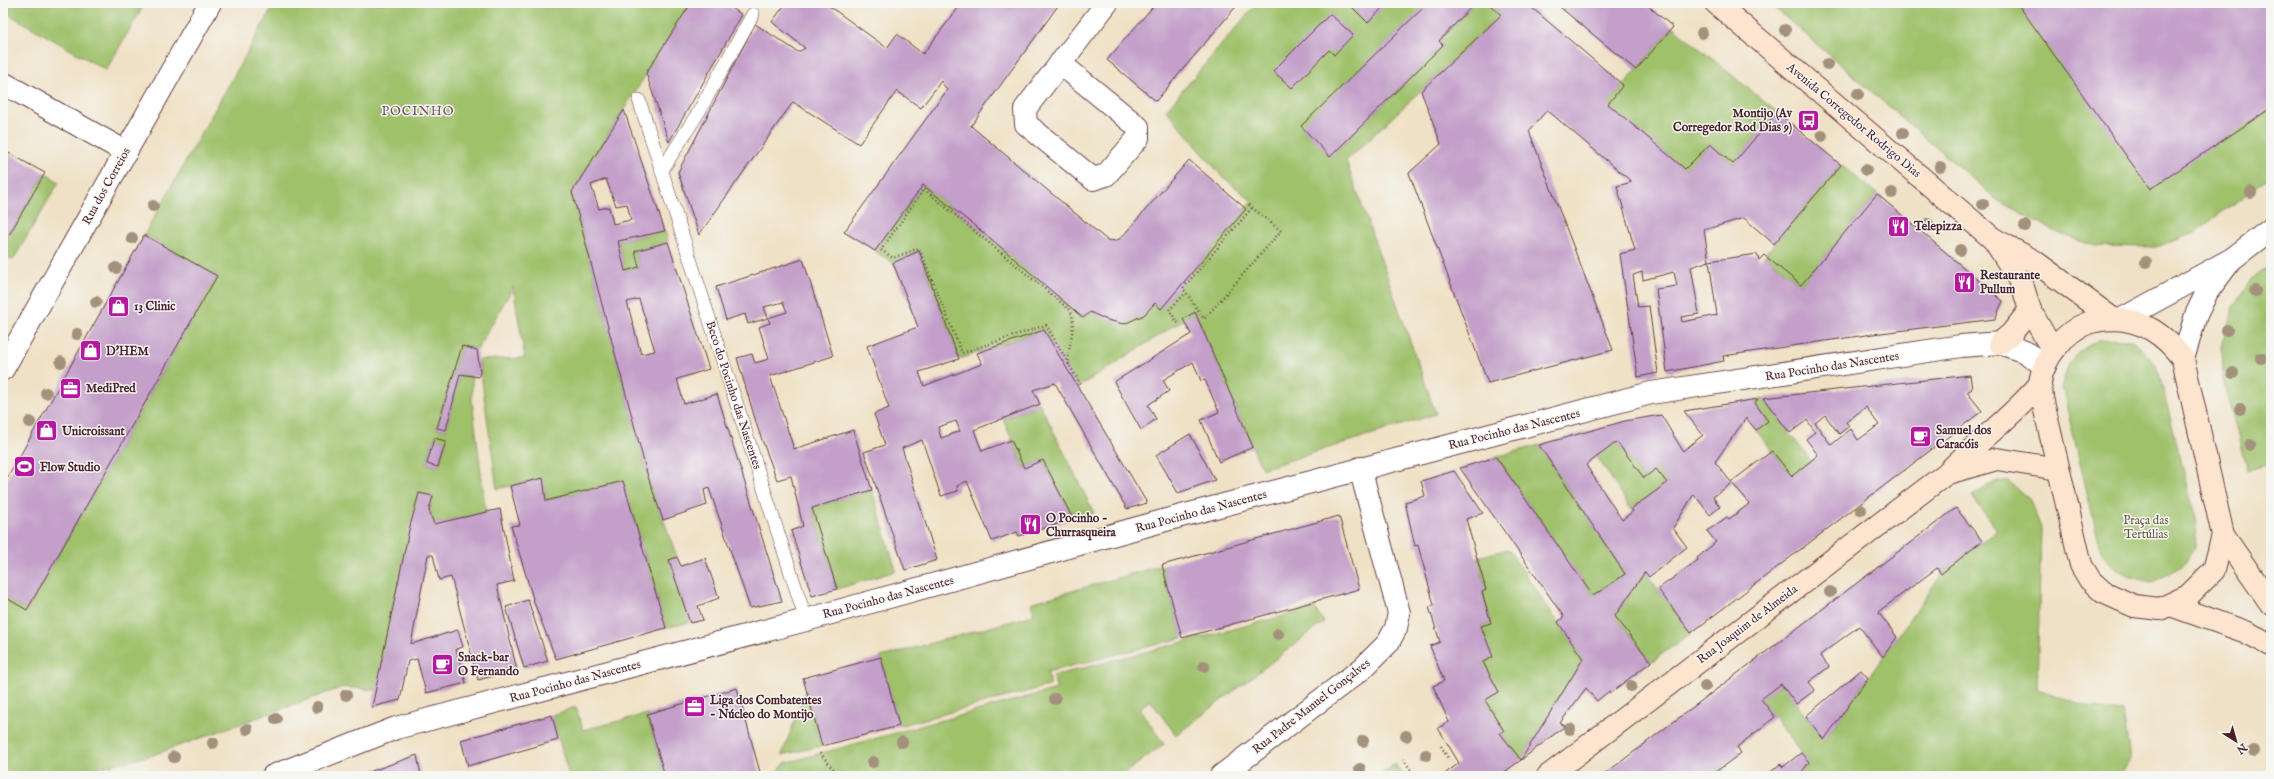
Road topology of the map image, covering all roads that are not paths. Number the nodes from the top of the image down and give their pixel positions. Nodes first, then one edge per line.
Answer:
1 (210, 3) edge
2 (1107, 3) edge
3 (1716, 3) edge
4 (753, 14) dead end
5 (1060, 63) junction
6 (3, 83) edge
7 (639, 100) dead end
8 (126, 152) junction
9 (662, 170) junction
10 (2271, 229) edge
11 (1992, 238) junction
12 (2232, 259) junction
13 (2030, 310) junction
14 (2117, 319) junction
15 (2000, 343) junction
16 (2183, 359) junction
17 (2046, 367) junction
18 (3, 369) edge
19 (1360, 468) junction
20 (2058, 469) junction
21 (1947, 473) junction
22 (2223, 535) junction
23 (2271, 604) edge
24 (2170, 605) junction
25 (806, 620) junction
26 (2271, 645) edge
27 (273, 776) edge
28 (1221, 776) edge
29 (1548, 776) edge

1 - 8 street, Rua dos Correios
2 - 5 street
3 - 11 main road, Avenida Corregedor Rodrigo Dias
4 - 9 lane
5 - 5 street
6 - 8 street
7 - 9 lane, Beco do Pocinho das Nascentes
8 - 18 street, Rua dos Correios
9 - 25 lane, Beco do Pocinho das Nascentes
10 - 12 street
11 - 13 main road, Avenida Corregedor Rodrigo Dias
11 - 14 main road, Avenida Corregedor Rodrigo Dias
12 - 14 street
12 - 16 street
13 - 15 main road
13 - 17 main road, Avenida Corregedor Rodrigo Dias
14 - 16 main road
14 - 17 main road, Rua Joaquim de Almeida
15 - 17 street, Rua Pocinho das Nascentes
15 - 19 street, Rua Pocinho das Nascentes
16 - 22 main road
17 - 20 main road
17 - 21 main road, Rua Joaquim de Almeida
19 - 25 street, Rua Pocinho das Nascentes
19 - 28 street, Rua Padre Manuel Gonçalves
20 - 21 main road, Rua Joaquim de Almeida
20 - 24 main road
21 - 29 main road, Rua Joaquim de Almeida
22 - 23 main road
22 - 24 main road
24 - 26 main road
25 - 27 street, Rua Pocinho das Nascentes

